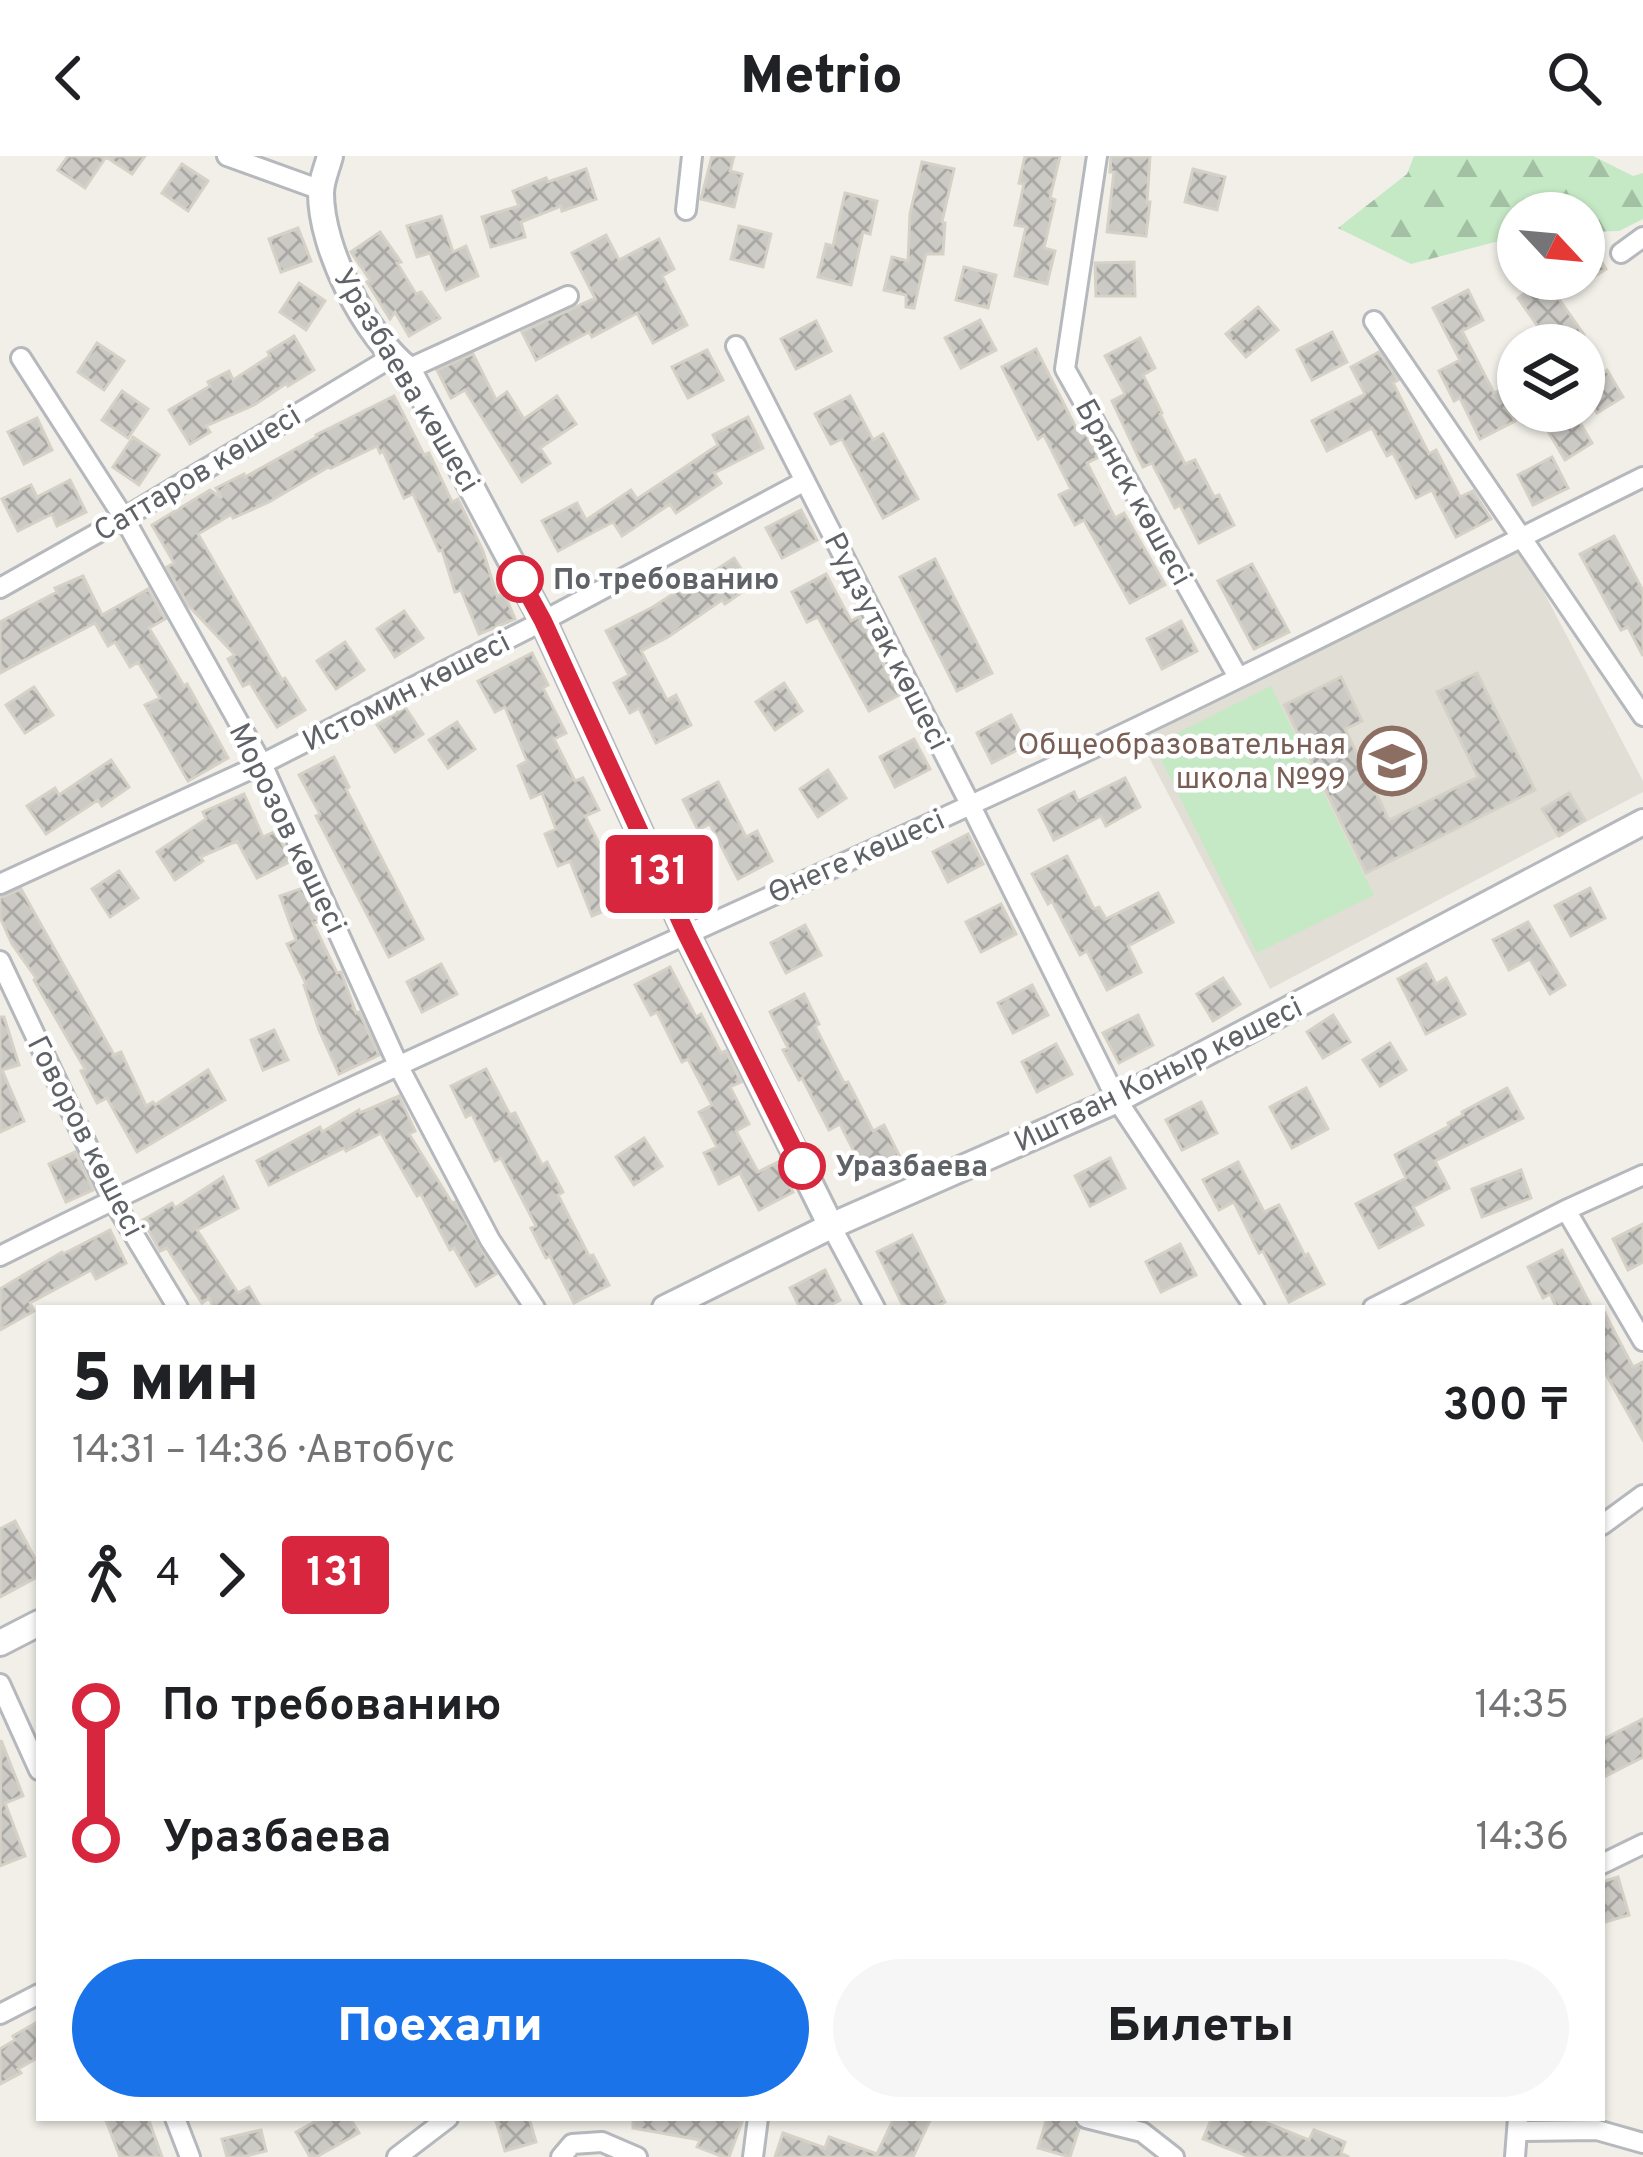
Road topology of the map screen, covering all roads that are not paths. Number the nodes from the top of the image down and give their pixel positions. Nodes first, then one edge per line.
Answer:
1 (227, 156) edge
2 (330, 156) edge
3 (692, 156) edge
4 (1096, 156) edge
5 (321, 190) junction
6 (686, 210) dead end
7 (1643, 237) edge
8 (1621, 253) dead end
9 (568, 296) dead end
10 (1374, 321) dead end
11 (736, 346) dead end
12 (21, 358) dead end
13 (400, 363) junction
14 (1643, 477) edge
15 (805, 481) junction
16 (124, 518) junction
17 (1522, 537) junction
18 (0, 588) edge
19 (543, 621) junction
20 (1238, 677) junction
21 (1643, 716) edge
22 (262, 764) junction
23 (970, 804) junction
24 (1643, 822) edge
25 (0, 884) edge
26 (686, 933) junction
27 (0, 961) edge
28 (399, 1067) junction
29 (1117, 1100) junction
30 (1643, 1175) edge
31 (113, 1200) junction
32 (1566, 1210) junction
33 (831, 1226) junction
34 (0, 1256) edge
35 (176, 1305) edge
36 (533, 1305) edge
37 (670, 1305) edge
38 (873, 1305) edge
39 (1253, 1305) edge
40 (1379, 1305) edge
41 (1643, 1341) edge
42 (1643, 1495) edge
43 (1605, 1523) edge
44 (36, 1625) edge
45 (0, 1643) edge
46 (0, 1684) edge
47 (36, 1763) edge
48 (1643, 1844) edge
49 (1605, 1863) edge
50 (36, 1996) edge
51 (0, 2014) edge
52 (176, 2121) edge
53 (444, 2121) edge
54 (758, 2121) edge
55 (1098, 2121) edge
56 (1517, 2125) edge
57 (1643, 2143) edge
58 (190, 2157) edge
59 (397, 2157) edge
60 (561, 2157) edge
61 (637, 2157) edge
62 (753, 2157) edge
63 (1174, 2157) edge
64 (1515, 2157) edge

1 - 5 street
2 - 5 street, Уразбаева көшесі
3 - 6 street
4 - 20 street, Брянск көшесі
5 - 13 street, Уразбаева көшесі
7 - 8 street
9 - 13 street, Саттаров көшесі
10 - 17 street
11 - 15 street, Рудзутак көшесі
12 - 16 street, Морозов көшесі
13 - 16 street, Саттаров көшесі
13 - 19 street, Уразбаева көшесі
14 - 17 street, Өнеге көшесі
15 - 19 street, Истомин көшесі
15 - 23 street, Рудзутак көшесі
16 - 18 street, Саттаров көшесі
16 - 22 street, Морозов көшесі
17 - 20 street, Өнеге көшесі
17 - 21 street
19 - 22 street, Истомин көшесі
19 - 26 street, Уразбаева көшесі
20 - 23 street, Өнеге көшесі
22 - 25 street, Истомин көшесі
22 - 28 street, Морозов көшесі
23 - 26 street, Өнеге көшесі
23 - 29 street, Рудзутак көшесі
24 - 29 street, Иштван Коныр көшесі
26 - 28 street, Өнеге көшесі
26 - 33 street, Уразбаева көшесі
27 - 31 street, Говоров көшесі
28 - 31 street, Өнеге көшесі
28 - 36 street, Морозов көшесі
29 - 33 street, Иштван Коныр көшесі
29 - 39 street, Рудзутак көшесі
30 - 32 street
31 - 34 street, Өнеге көшесі
31 - 35 street, Говоров көшесі
32 - 40 street
32 - 41 street
33 - 37 street, Иштван Коныр көшесі
33 - 38 street, Уразбаева көшесі
42 - 43 street
44 - 45 street
46 - 47 street
48 - 49 street
50 - 51 street
52 - 58 street
53 - 59 street
54 - 62 street
55 - 63 street
56 - 57 street
56 - 64 street
60 - 61 street

